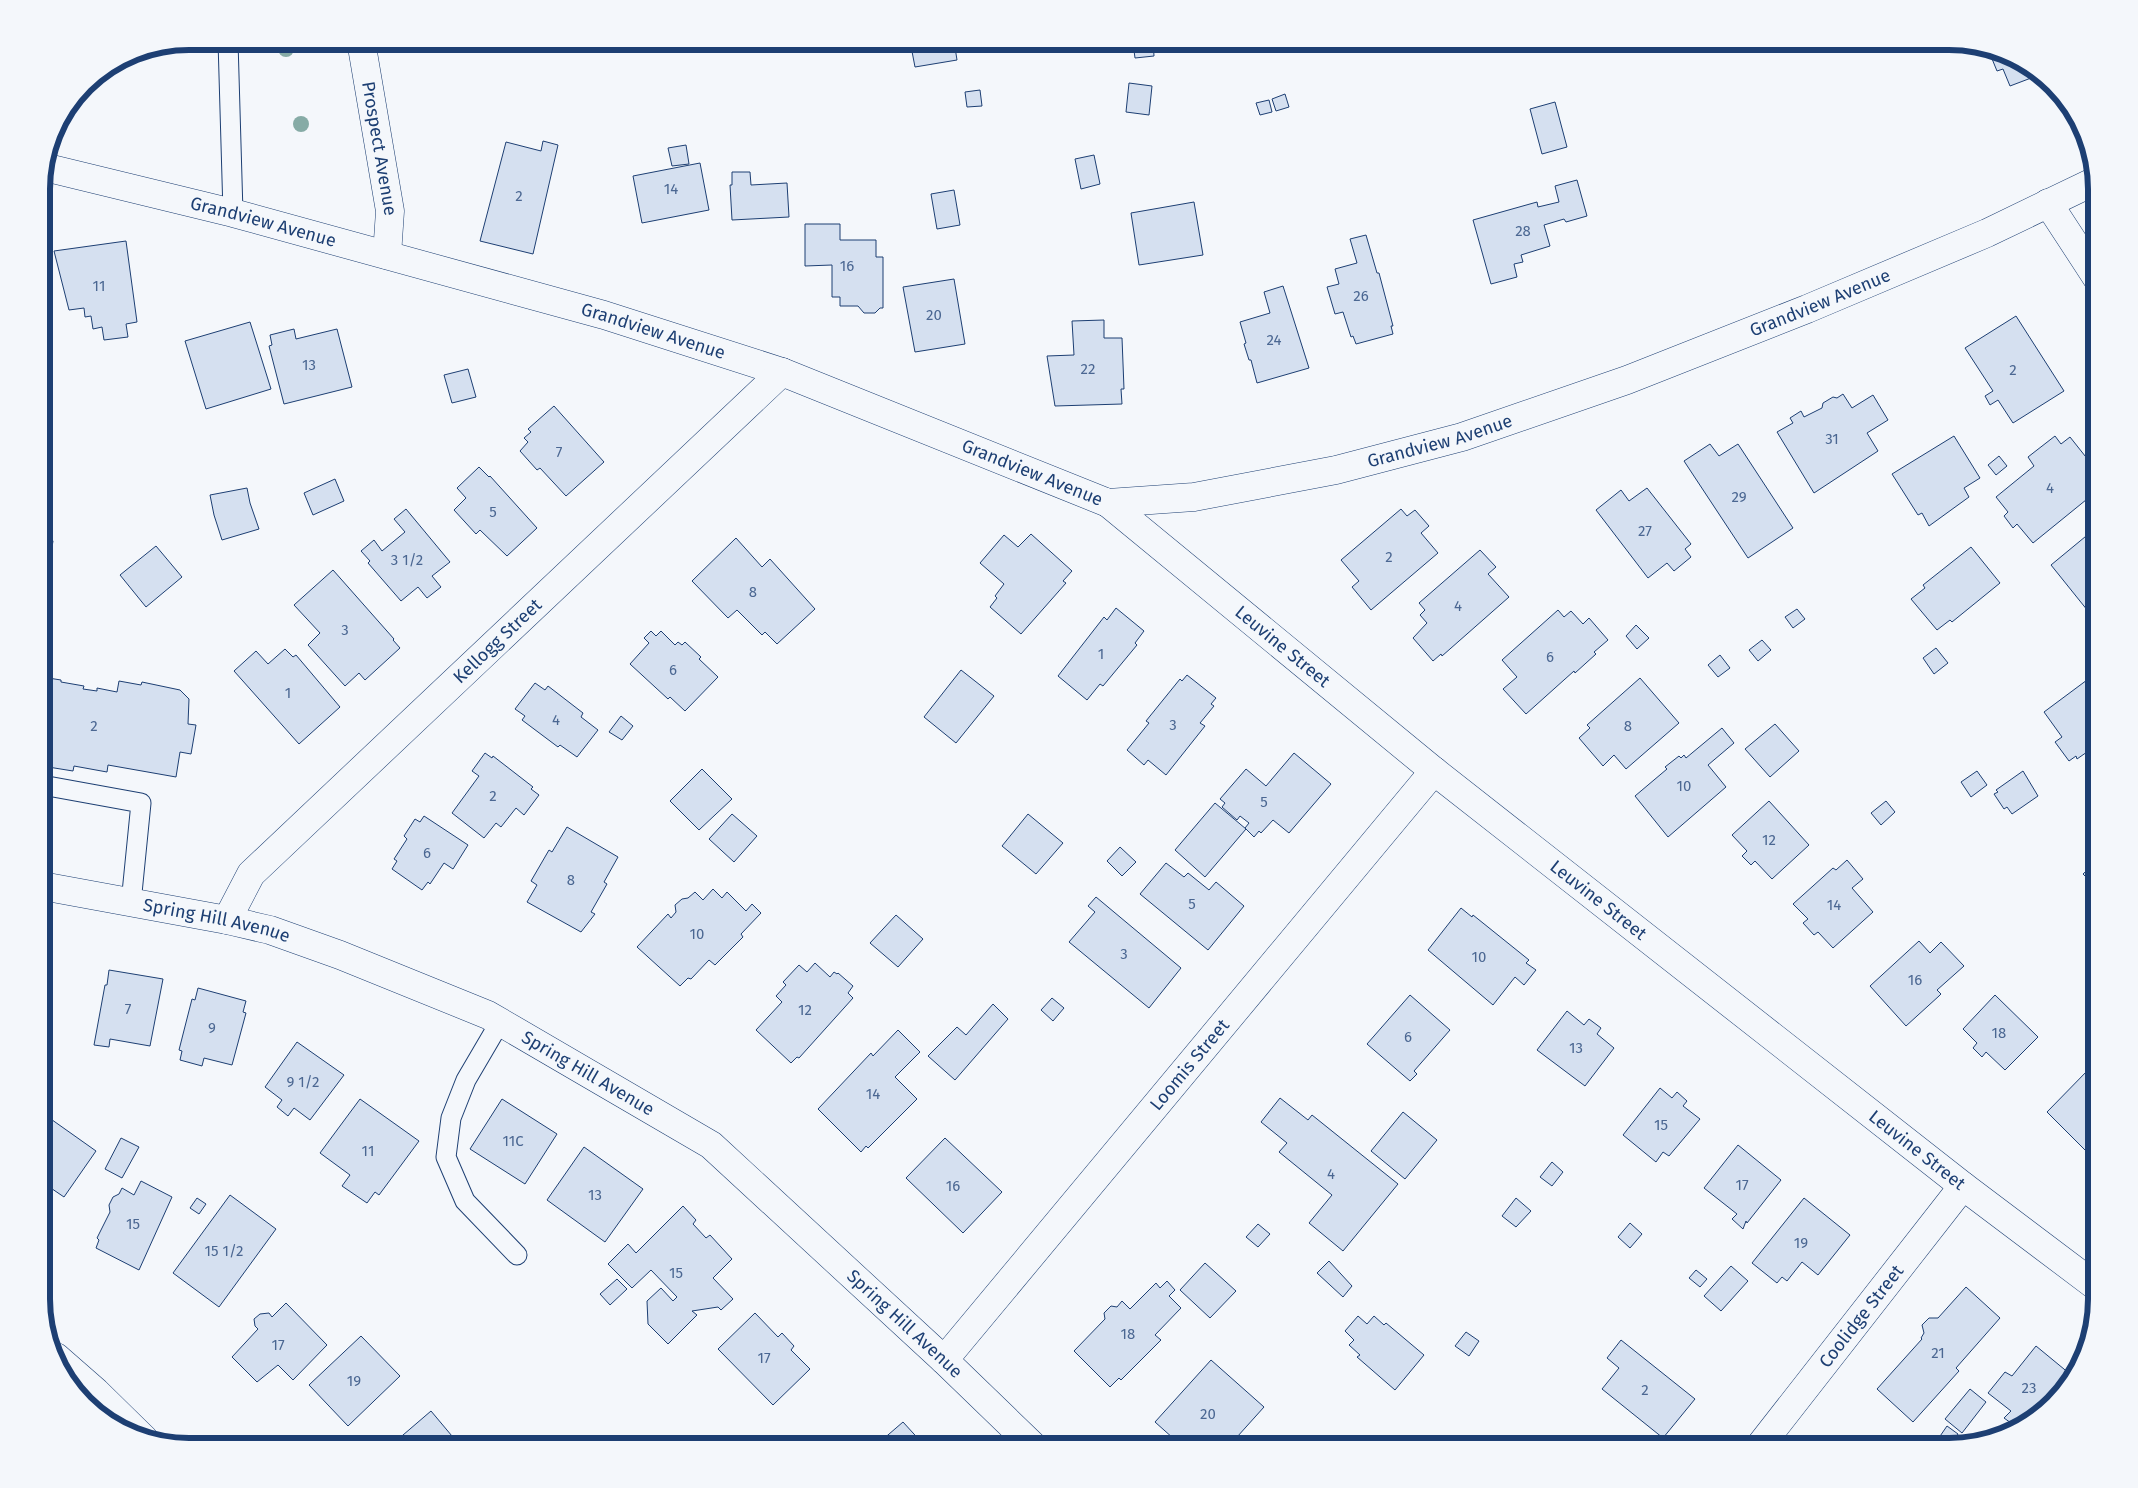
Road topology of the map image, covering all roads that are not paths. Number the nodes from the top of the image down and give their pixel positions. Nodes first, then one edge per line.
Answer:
1 (228, 50) edge
2 (363, 50) edge
3 (51, 169) edge
4 (2088, 184) edge
5 (2048, 203) junction
6 (233, 213) junction
7 (387, 255) junction
8 (2088, 264) edge
9 (782, 372) junction
10 (1108, 503) junction
11 (1434, 771) junction
12 (50, 786) edge
13 (50, 888) edge
14 (131, 903) junction
15 (227, 920) junction
16 (500, 1022) junction
17 (1963, 1186) junction
18 (517, 1255) dead end
19 (2088, 1280) edge
20 (944, 1360) junction
21 (68, 1368) edge
22 (130, 1425) edge
23 (1025, 1438) edge
24 (1766, 1438) edge

1 - 6 lane
2 - 7 street, Prospect Avenue
3 - 6 street, Grandview Avenue
4 - 5 street, Grandview Avenue
5 - 8 street
5 - 10 street, Grandview Avenue
6 - 7 street, Grandview Avenue
7 - 9 street, Grandview Avenue
9 - 10 street, Grandview Avenue
9 - 15 street, Kellogg Street
10 - 11 street, Leuvine Street
11 - 17 street, Leuvine Street
11 - 20 street, Loomis Street
12 - 14 lane
13 - 14 street, Spring Hill Avenue
14 - 15 street, Spring Hill Avenue
15 - 16 street, Spring Hill Avenue
16 - 18 lane
16 - 20 street, Spring Hill Avenue
17 - 19 street, Leuvine Street
17 - 24 street, Coolidge Street
20 - 23 street, Spring Hill Avenue
21 - 22 street

